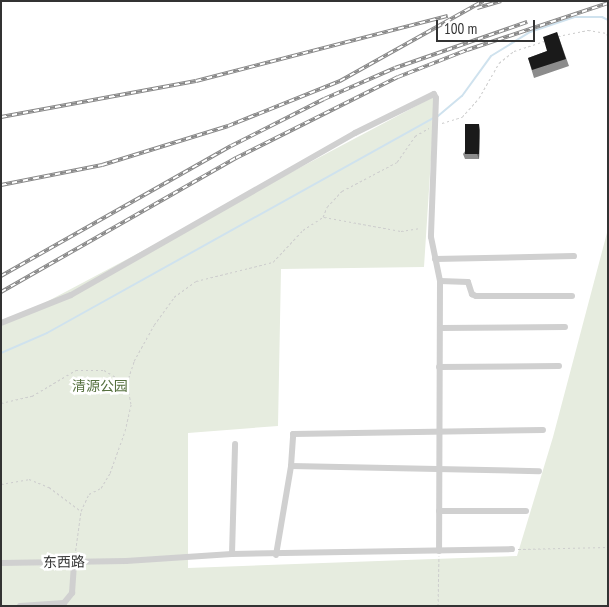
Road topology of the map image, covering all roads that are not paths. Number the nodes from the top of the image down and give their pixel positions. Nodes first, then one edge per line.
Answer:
1 (574, 256) dead end
2 (435, 259) junction
3 (440, 281) junction
4 (572, 296) dead end
5 (1, 322) edge
6 (565, 327) dead end
7 (440, 328) junction
8 (560, 366) dead end
9 (439, 368) junction
10 (440, 430) junction
11 (543, 430) dead end
12 (235, 444) dead end
13 (291, 466) junction
14 (440, 470) junction
15 (539, 471) dead end
16 (439, 511) junction
17 (526, 511) dead end
18 (512, 549) road end
19 (439, 551) junction
20 (232, 554) junction
21 (276, 555) junction
22 (74, 562) junction
23 (1, 563) edge
24 (20, 606) edge

1 - 2 street
2 - 3 street
2 - 5 street
3 - 4 street
3 - 7 street
6 - 7 street
7 - 9 street
8 - 9 street
9 - 10 street
10 - 11 street
10 - 13 street
10 - 14 street
12 - 20 street
13 - 14 street
13 - 21 street
14 - 15 street
14 - 16 street
16 - 17 street
16 - 19 street
18 - 19 street, 东西路
19 - 21 street, 东西路
20 - 21 street, 东西路
20 - 22 street, 东西路
22 - 23 street, 东西路
22 - 24 street

